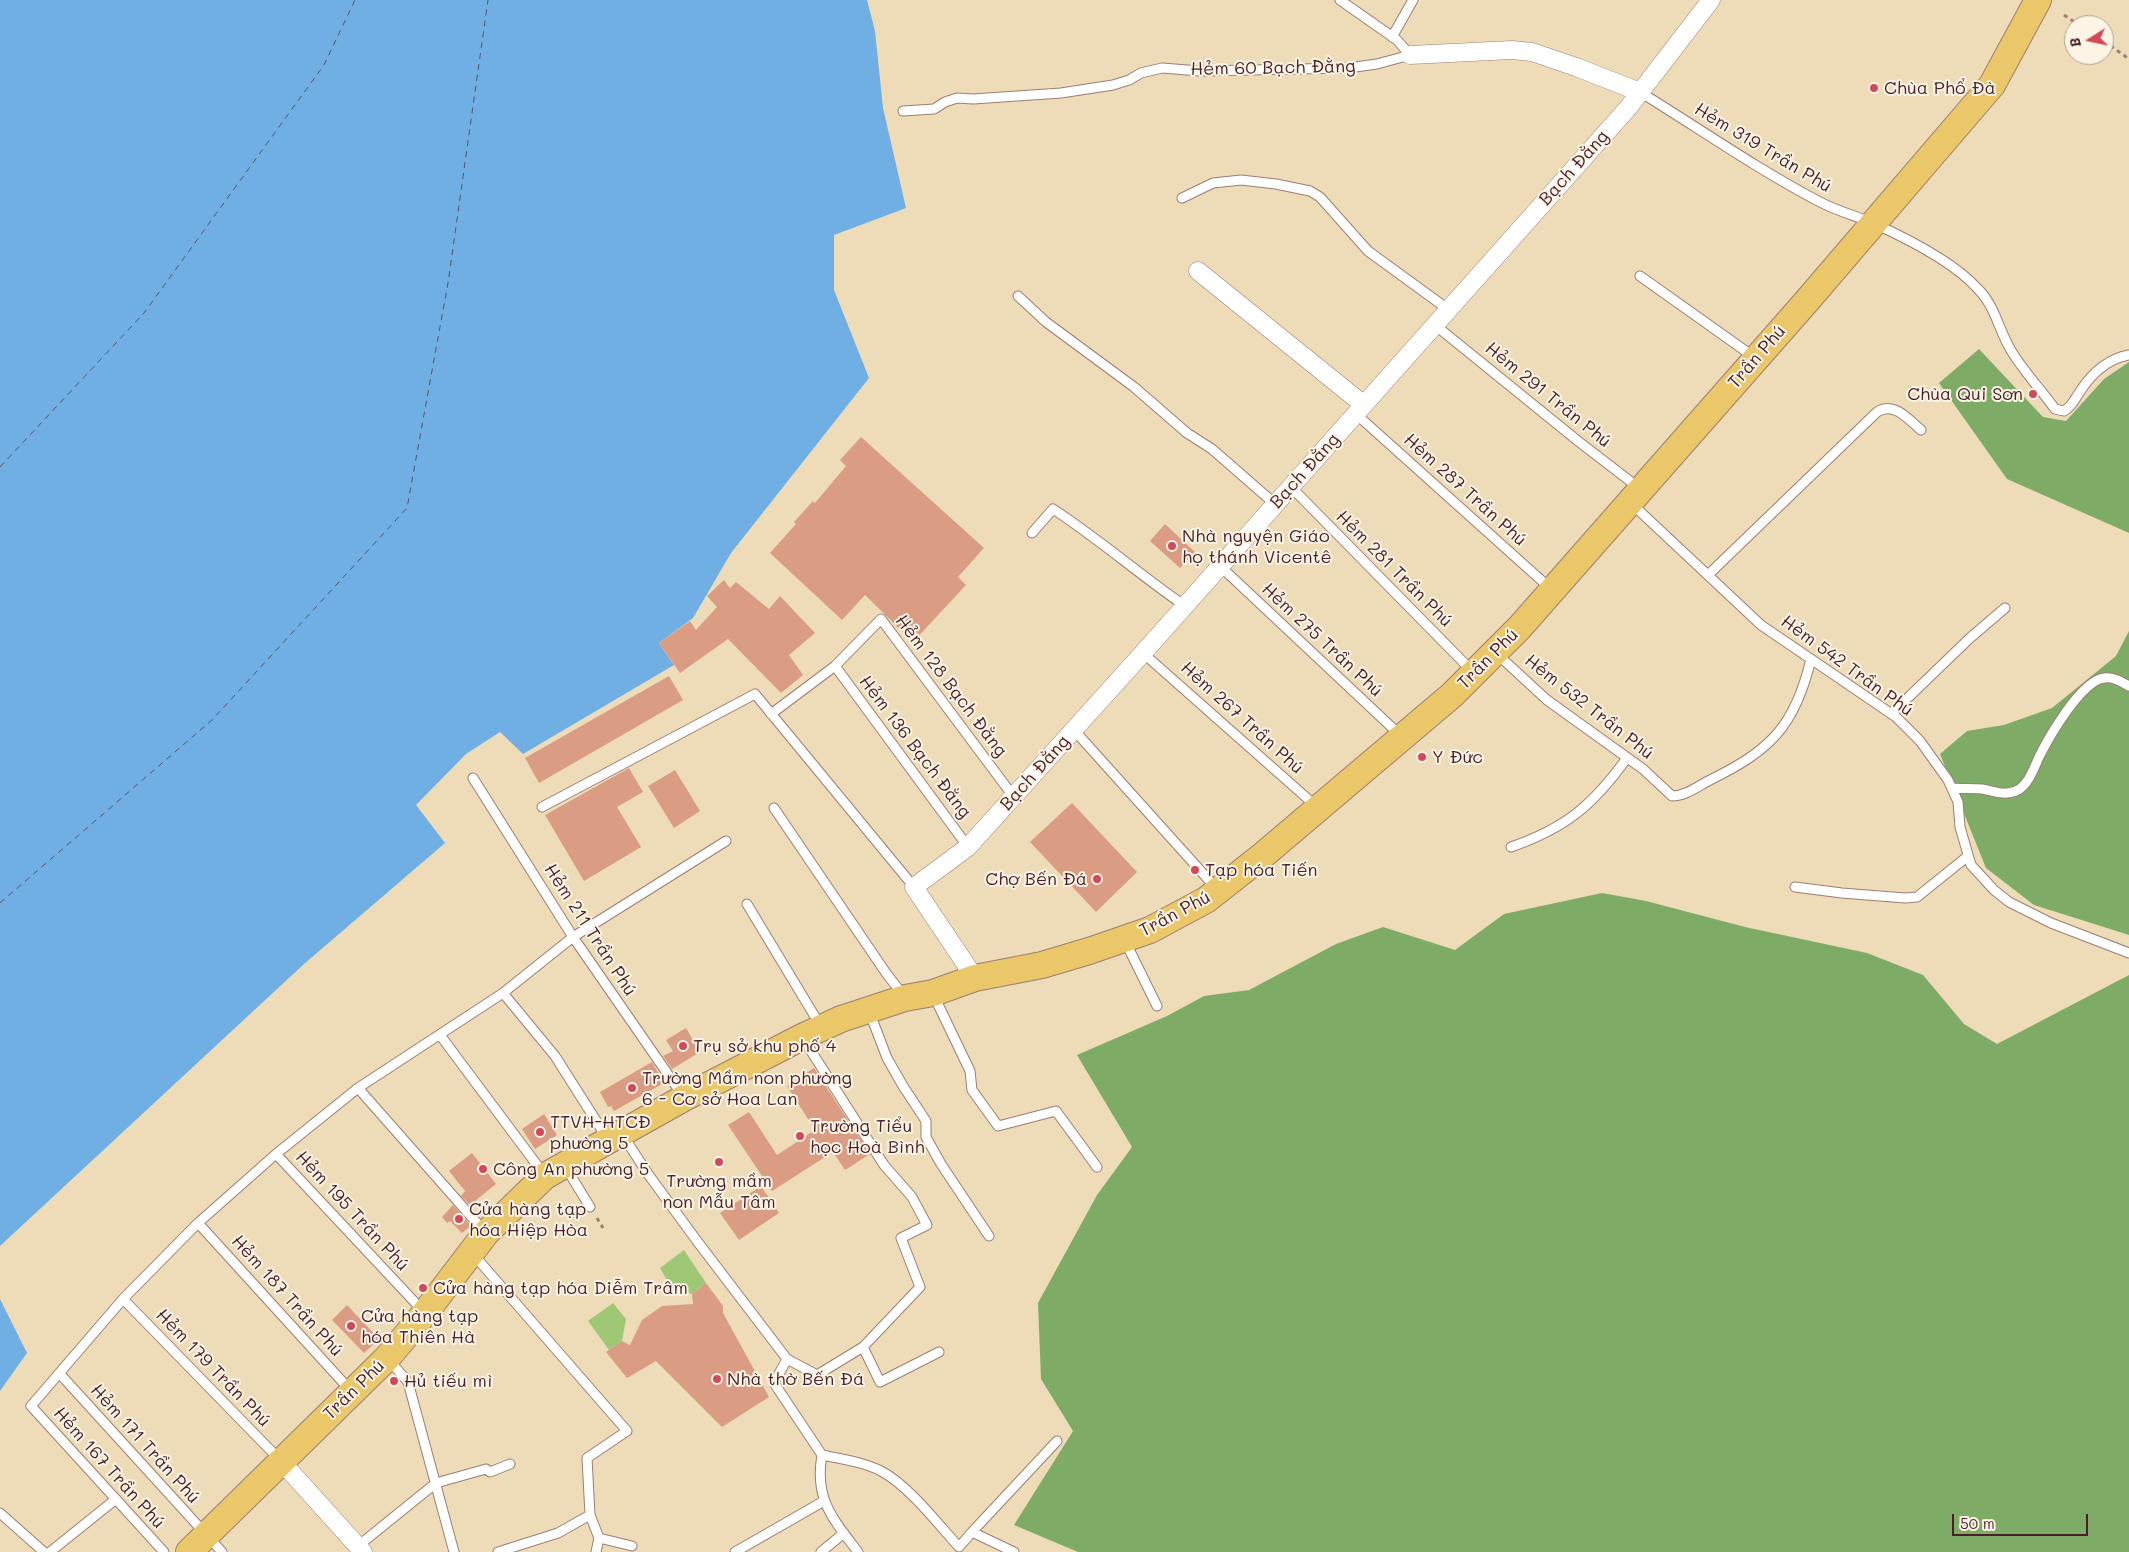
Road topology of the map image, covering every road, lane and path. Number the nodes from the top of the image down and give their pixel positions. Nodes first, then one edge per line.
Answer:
1 (1340, 0) edge
2 (1413, 0) edge
3 (1711, 0) edge
4 (2038, 0) edge
5 (1392, 37) junction
6 (2114, 48) edge
7 (1410, 55) junction
8 (2129, 58) edge
9 (1640, 92) junction
10 (904, 111) dead end
11 (1182, 198) dead end
12 (1873, 224) junction
13 (1198, 271) dead end
14 (1640, 276) dead end
15 (1018, 296) dead end
16 (1449, 310) junction
17 (1435, 325) junction
18 (2129, 355) edge
19 (1756, 358) junction
20 (1360, 409) junction
21 (1921, 430) dead end
22 (1291, 487) junction
23 (1636, 496) junction
24 (1275, 504) junction
25 (1032, 533) dead end
26 (1220, 566) junction
27 (1709, 574) junction
28 (1553, 590) junction
29 (1184, 606) junction
30 (2005, 608) dead end
31 (1495, 652) junction
32 (1143, 653) junction
33 (1811, 659) junction
34 (835, 666) junction
35 (1474, 673) junction
36 (2129, 686) edge
37 (771, 714) junction
38 (1891, 714) junction
39 (1074, 730) junction
40 (1402, 737) junction
41 (1627, 758) junction
42 (473, 778) dead end
43 (1952, 788) junction
44 (1013, 796) junction
45 (542, 807) dead end
46 (774, 808) dead end
47 (1319, 808) junction
48 (726, 841) dead end
49 (968, 847) junction
50 (1512, 847) dead end
51 (1968, 856) junction
52 (914, 887) junction
53 (1795, 887) dead end
54 (1218, 890) junction
55 (748, 904) dead end
56 (572, 937) junction
57 (1124, 939) junction
58 (2129, 953) edge
59 (976, 978) junction
60 (503, 993) junction
61 (933, 993) junction
62 (905, 998) junction
63 (1157, 1006) dead end
64 (868, 1009) junction
65 (812, 1032) junction
66 (440, 1036) junction
67 (358, 1088) junction
68 (684, 1098) junction
69 (615, 1137) junction
70 (276, 1154) junction
71 (1097, 1167) dead end
72 (554, 1170) junction
73 (590, 1207) dead end
74 (198, 1222) junction
75 (989, 1236) dead end
76 (478, 1242) junction
77 (123, 1299) junction
78 (425, 1313) junction
79 (863, 1347) junction
80 (940, 1352) dead end
81 (387, 1358) junction
82 (787, 1359) junction
83 (60, 1374) junction
84 (352, 1392) junction
85 (1057, 1441) dead end
86 (822, 1455) junction
87 (280, 1460) junction
88 (510, 1464) dead end
89 (436, 1483) junction
90 (116, 1499) junction
91 (824, 1500) junction
92 (0, 1512) edge
93 (590, 1515) junction
94 (972, 1532) junction
95 (844, 1533) junction
96 (599, 1538) junction
97 (206, 1546) edge
98 (632, 1546) dead end
99 (360, 1549) edge
100 (961, 1549) edge
101 (44, 1552) edge
102 (50, 1552) edge
103 (164, 1552) edge
104 (454, 1552) edge
105 (498, 1552) edge
106 (595, 1552) edge
107 (735, 1552) edge
108 (821, 1552) edge
109 (858, 1552) edge
110 (1014, 1552) edge

1 - 5 lane
2 - 5 lane
3 - 9 street, Bạch Đằng
4 - 12 main road, Trần Phú
5 - 7 lane
6 - 8 path
7 - 9 street, Hẻm 60 Bạch Đằng
7 - 10 lane, Hẻm 60 Bạch Đằng
9 - 12 lane, Hẻm 319 Trần Phú
9 - 16 street, Bạch Đằng
11 - 16 lane
12 - 18 lane, Hẻm 319 Trần Phú
12 - 19 main road, Trần Phú
13 - 20 street
14 - 19 lane
15 - 24 lane
16 - 17 street, Bạch Đằng
17 - 20 street, Bạch Đằng
17 - 23 lane, Hẻm 291 Trần Phú
19 - 23 main road, Trần Phú
20 - 22 street, Bạch Đằng
20 - 28 lane, Hẻm 287 Trần Phú
21 - 27 lane
22 - 24 street, Bạch Đằng
22 - 35 lane, Hẻm 281 Trần Phú
23 - 27 lane, Hẻm 542 Trần Phú
23 - 28 main road, Trần Phú
24 - 26 street, Bạch Đằng
25 - 29 lane
26 - 29 street, Bạch Đằng
26 - 40 lane, Hẻm 275 Trần Phú
27 - 33 lane, Hẻm 542 Trần Phú
28 - 31 main road, Trần Phú
29 - 32 street, Bạch Đằng
30 - 38 lane
31 - 35 main road, Trần Phú
31 - 41 lane, Hẻm 532 Trần Phú
32 - 39 street, Bạch Đằng
32 - 47 lane, Hẻm 267 Trần Phú
33 - 38 lane, Hẻm 542 Trần Phú
33 - 41 lane, Hẻm 532 Trần Phú
34 - 37 lane
34 - 44 lane, Hẻm 128 Bạch Đằng
34 - 49 lane, Hẻm 136 Bạch Đằng
35 - 40 main road, Trần Phú
36 - 43 lane
37 - 45 lane
37 - 52 lane
38 - 43 lane, Hẻm 542 Trần Phú
39 - 44 street, Bạch Đằng
39 - 54 lane
40 - 47 main road, Trần Phú
41 - 50 lane
42 - 56 lane, Hẻm 211 Trần Phú
43 - 51 lane, Hẻm 542 Trần Phú
44 - 49 street, Bạch Đằng
46 - 62 lane
47 - 54 main road, Trần Phú
48 - 56 lane
49 - 52 street, Bạch Đằng
51 - 53 lane
51 - 58 lane, Hẻm 542 Trần Phú
52 - 59 street
54 - 57 main road, Trần Phú
55 - 65 lane
56 - 60 lane
56 - 68 lane, Hẻm 211 Trần Phú
57 - 59 main road, Trần Phú
57 - 63 lane
59 - 61 main road, Trần Phú
60 - 66 lane
60 - 69 lane
61 - 62 main road, Trần Phú
61 - 71 lane
62 - 64 main road, Trần Phú
64 - 65 main road, Trần Phú
64 - 75 lane
65 - 68 main road, Trần Phú
65 - 79 lane
66 - 67 lane
66 - 72 lane
67 - 70 lane
67 - 76 lane
68 - 69 main road, Trần Phú
69 - 72 main road, Trần Phú
69 - 82 lane
70 - 74 lane
70 - 78 lane, Hẻm 195 Trần Phú
72 - 73 lane
72 - 76 main road, Trần Phú
74 - 77 lane
74 - 84 lane, Hẻm 187 Trần Phú
76 - 78 main road, Trần Phú
76 - 93 lane
77 - 83 lane
77 - 87 lane, Hẻm 179 Trần Phú
78 - 81 main road, Trần Phú
79 - 80 lane
79 - 82 lane
81 - 84 main road, Trần Phú
81 - 89 lane
82 - 86 lane
83 - 90 lane, Hẻm 167 Trần Phú
83 - 97 lane, Hẻm 171 Trần Phú
84 - 87 main road, Trần Phú
85 - 94 lane
86 - 91 lane
86 - 100 lane
87 - 97 main road, Trần Phú
87 - 99 street
88 - 89 lane
89 - 99 lane
89 - 104 lane
90 - 102 lane
90 - 103 lane, Hẻm 167 Trần Phú
91 - 95 lane
91 - 107 lane
92 - 101 lane
93 - 96 lane
93 - 105 lane
94 - 100 lane
94 - 110 lane
95 - 108 lane
95 - 109 lane
96 - 98 lane
96 - 106 lane

